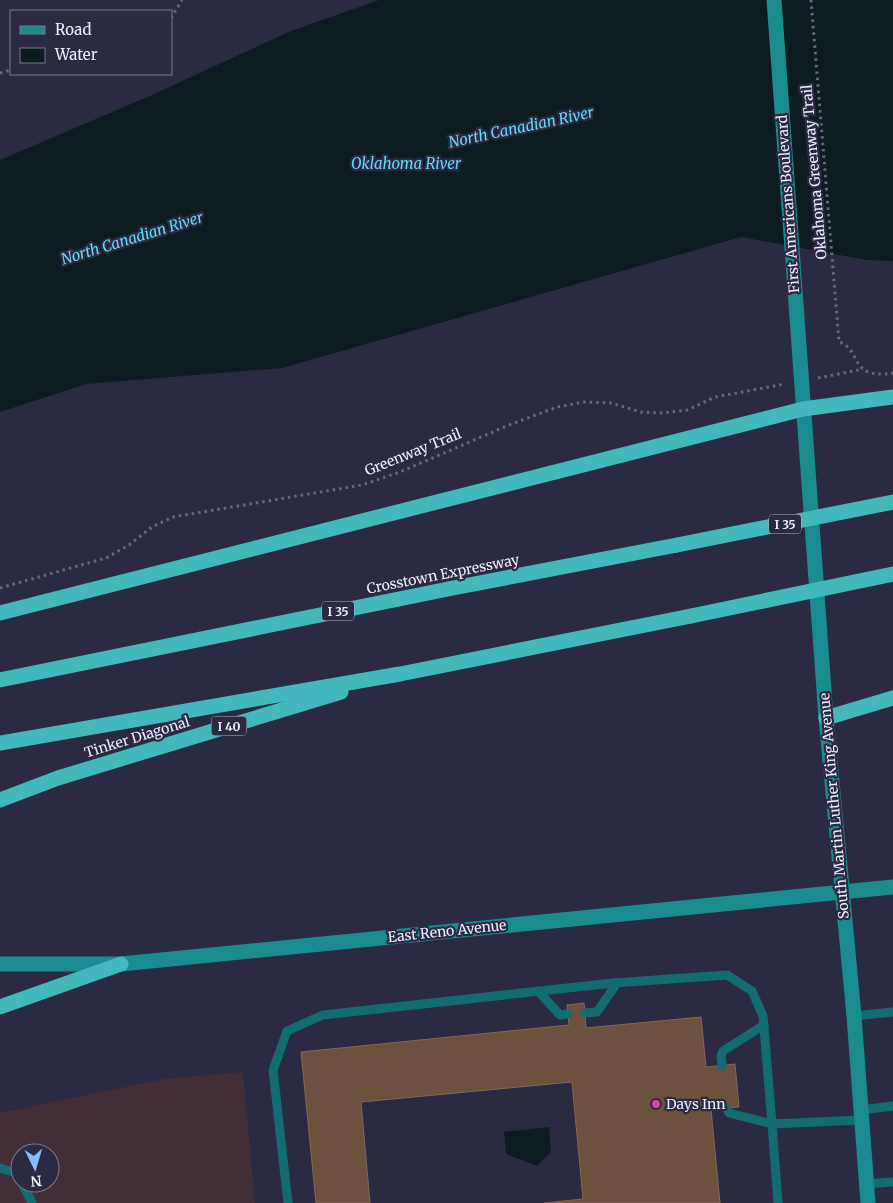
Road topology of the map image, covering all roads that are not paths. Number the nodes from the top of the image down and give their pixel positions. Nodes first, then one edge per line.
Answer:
1 (774, 0) edge
2 (893, 397) edge
3 (803, 409) junction
4 (893, 502) edge
5 (893, 574) edge
6 (0, 613) edge
7 (400, 674) junction
8 (0, 680) edge
9 (893, 698) edge
10 (826, 718) junction
11 (0, 743) edge
12 (0, 800) edge
13 (893, 886) edge
14 (842, 890) junction
15 (0, 964) edge
16 (121, 964) junction
17 (617, 983) junction
18 (538, 992) junction
19 (0, 1007) edge
20 (585, 1012) dead end
21 (893, 1012) edge
22 (568, 1014) dead end
23 (854, 1016) junction
24 (764, 1025) junction
25 (722, 1066) dead end
26 (893, 1106) edge
27 (726, 1108) dead end
28 (861, 1115) junction
29 (772, 1124) junction
30 (893, 1182) edge
31 (866, 1184) junction
32 (288, 1203) edge
33 (778, 1203) edge
34 (868, 1203) edge

1 - 3 main road, First Americans Boulevard
2 - 3 highway
3 - 6 highway
3 - 10 main road, South Martin Luther King Avenue
4 - 8 highway, Crosstown Expressway / I 35, bridge
5 - 7 highway, bridge
7 - 11 highway
7 - 12 highway, Tinker Diagonal / I 40
9 - 10 highway
10 - 14 main road, South Martin Luther King Avenue
13 - 14 main road, East Reno Avenue
14 - 16 main road, East Reno Avenue
14 - 23 main road, South Martin Luther King Avenue
15 - 16 main road, East Reno Avenue
16 - 19 highway
17 - 18 lane
17 - 20 lane
17 - 24 lane
18 - 22 lane
18 - 32 lane
21 - 23 lane
23 - 28 main road, South Martin Luther King Avenue
24 - 25 lane
24 - 29 lane
26 - 28 lane
27 - 29 lane
28 - 29 lane
28 - 31 main road, South Martin Luther King Avenue
29 - 33 lane
30 - 31 lane
31 - 34 main road, South Martin Luther King Avenue

